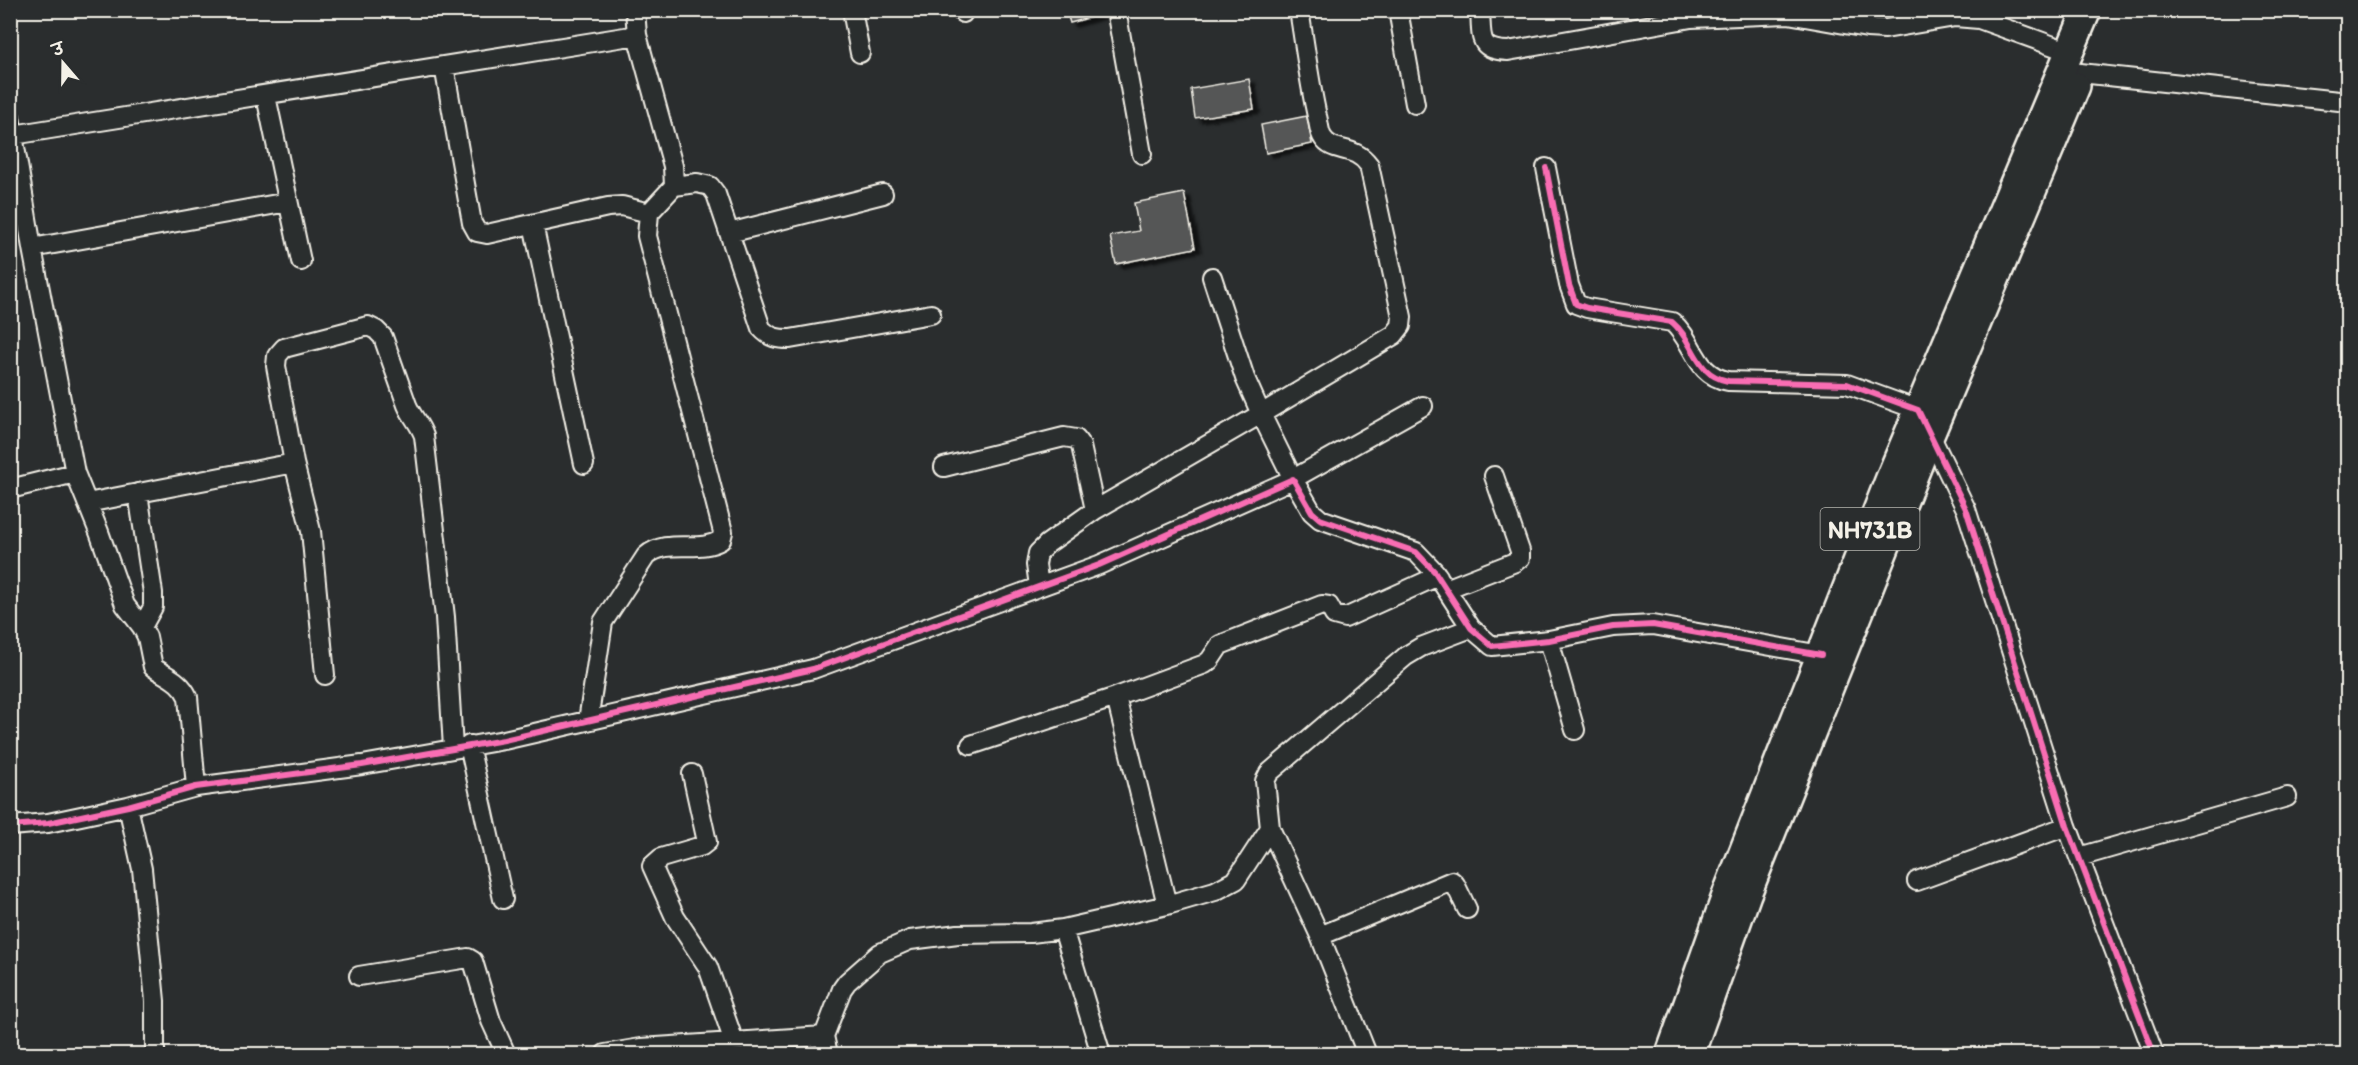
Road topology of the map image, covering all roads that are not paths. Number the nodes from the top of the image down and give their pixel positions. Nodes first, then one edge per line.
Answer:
1 (635, 10) edge
2 (852, 10) edge
3 (1116, 10) edge
4 (1299, 10) edge
5 (1398, 10) edge
6 (1480, 10) edge
7 (2087, 10) edge
8 (2107, 10) edge
9 (1788, 12) edge
10 (637, 35) junction
11 (860, 53) dead end
12 (2071, 65) junction
13 (444, 66) junction
14 (266, 96) junction
15 (2348, 102) edge
16 (1415, 104) dead end
17 (12, 126) edge
18 (1142, 154) dead end
19 (1546, 168) dead end
20 (674, 186) junction
21 (883, 194) dead end
22 (288, 202) junction
23 (649, 213) junction
24 (533, 224) junction
25 (2008, 224) junction
26 (729, 233) junction
27 (33, 248) junction
28 (301, 261) dead end
29 (1212, 277) dead end
30 (931, 314) dead end
31 (1423, 406) dead end
32 (1918, 410) junction
33 (1261, 414) junction
34 (1930, 435) junction
35 (294, 463) junction
36 (584, 464) dead end
37 (944, 467) dead end
38 (75, 473) junction
39 (1494, 476) dead end
40 (1293, 479) junction
41 (10, 489) edge
42 (138, 493) junction
43 (87, 503) junction
44 (1095, 510) junction
45 (1442, 582) junction
46 (1039, 586) junction
47 (142, 627) junction
48 (1471, 628) junction
49 (1550, 640) junction
50 (1821, 655) junction
51 (325, 675) dead end
52 (1116, 697) junction
53 (588, 721) junction
54 (1575, 730) dead end
55 (971, 745) dead end
56 (461, 747) junction
57 (692, 774) dead end
58 (196, 787) junction
59 (2287, 797) dead end
60 (128, 806) junction
61 (10, 826) edge
62 (2067, 826) junction
63 (1270, 828) junction
64 (2079, 858) junction
65 (1917, 881) dead end
66 (503, 899) dead end
67 (1167, 905) junction
68 (1467, 909) dead end
69 (1063, 929) junction
70 (1320, 936) junction
71 (359, 976) dead end
72 (824, 1036) junction
73 (734, 1042) junction
74 (155, 1054) edge
75 (506, 1054) edge
76 (605, 1054) edge
77 (828, 1054) edge
78 (1101, 1054) edge
79 (1367, 1054) edge
80 (1670, 1054) edge
81 (1690, 1054) edge
82 (2154, 1054) edge

1 - 10 street
2 - 11 street
3 - 18 street
4 - 33 street
5 - 16 street
6 - 9 street
7 - 12 highway, NH731B
8 - 12 highway, NH731B
9 - 12 street
10 - 13 street
10 - 20 street
12 - 15 street
12 - 25 highway, NH731B
13 - 14 street
13 - 24 street
14 - 17 street
14 - 22 street
17 - 27 street
19 - 32 street
20 - 23 street
20 - 26 street
21 - 26 street
22 - 27 street
22 - 28 street
23 - 24 street
23 - 53 street
24 - 36 street
25 - 32 highway, NH731B
25 - 34 highway, NH731B
26 - 30 street
27 - 38 street
29 - 33 street
31 - 40 street
32 - 34 street
32 - 50 highway, NH731B
33 - 40 street
33 - 44 street
34 - 62 street
34 - 81 highway, NH731B
35 - 42 street
35 - 51 street
35 - 56 street
37 - 44 street
38 - 41 street
38 - 43 street
39 - 45 street
40 - 45 street
40 - 46 street
42 - 43 street
42 - 47 street
43 - 47 street
44 - 46 street
45 - 48 street
45 - 52 street
46 - 53 street
47 - 58 street
48 - 49 street
48 - 63 street
49 - 50 street
49 - 54 street
50 - 80 highway, NH731B
52 - 55 street
52 - 67 street
53 - 56 street
56 - 58 street
56 - 66 street
57 - 73 street
58 - 60 street
59 - 64 street
60 - 61 street
60 - 74 street
62 - 64 street
62 - 65 street
63 - 67 street
63 - 70 street
64 - 82 street
67 - 69 street
68 - 70 street
69 - 72 street
69 - 78 street
70 - 79 street
71 - 75 street
72 - 73 street
72 - 77 street
73 - 76 street

